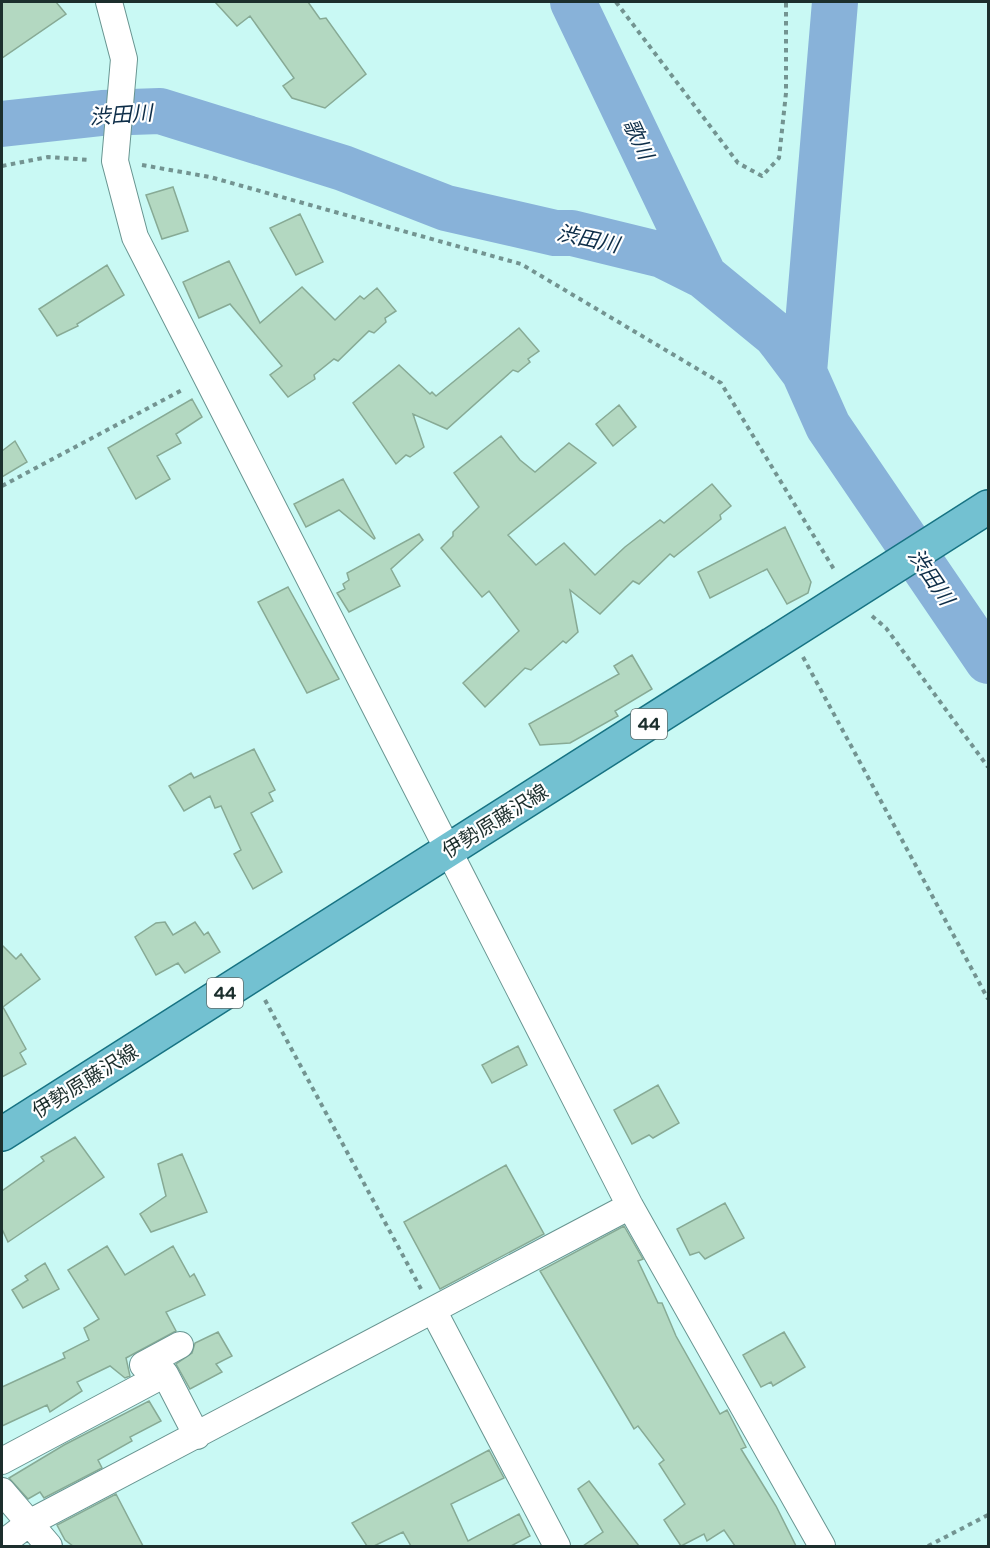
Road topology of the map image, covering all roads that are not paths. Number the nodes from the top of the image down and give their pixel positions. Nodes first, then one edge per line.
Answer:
1 (109, 2) edge
2 (988, 507) edge
3 (448, 850) junction
4 (2, 1134) edge
5 (630, 1206) junction
6 (433, 1310) junction
7 (180, 1345) dead end
8 (155, 1366) junction
9 (197, 1436) junction
10 (2, 1461) edge
11 (2, 1491) edge
12 (29, 1523) junction
13 (2, 1544) edge
14 (49, 1546) edge
15 (557, 1546) edge
16 (822, 1546) edge

1 - 3 street
2 - 3 main road, 伊勢原藤沢線 / 44
3 - 4 main road, 伊勢原藤沢線 / 44
3 - 5 street
5 - 6 street
5 - 16 street
6 - 9 street
6 - 15 street
7 - 8 street
8 - 9 street
8 - 10 street
9 - 12 street
11 - 12 street
12 - 13 street
12 - 14 street

